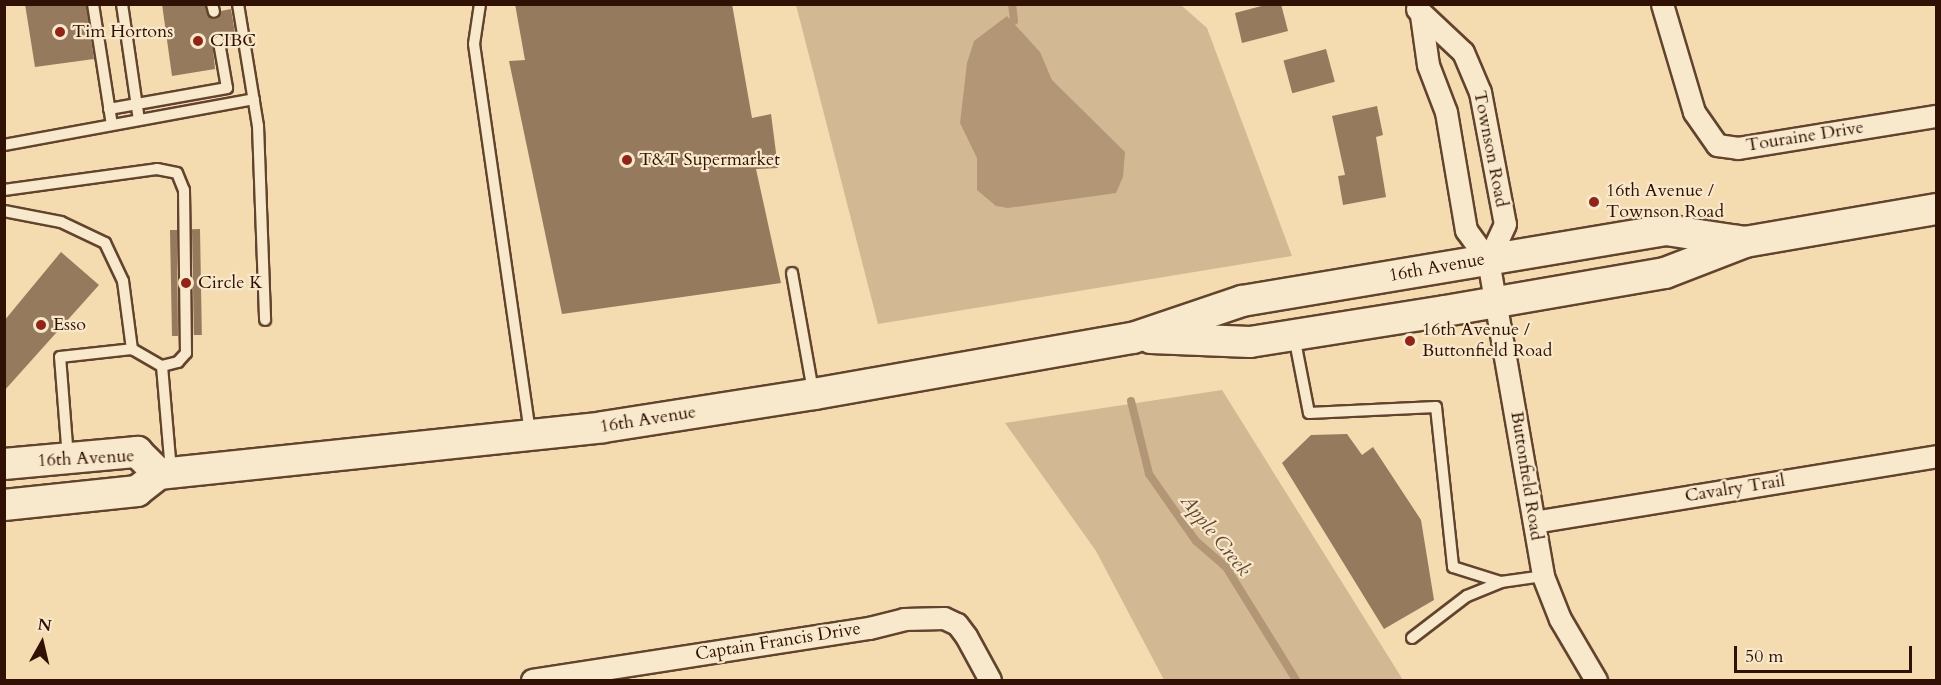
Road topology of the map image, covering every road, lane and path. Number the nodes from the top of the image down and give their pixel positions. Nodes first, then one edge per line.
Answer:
1 (93, 4) edge
2 (122, 4) edge
3 (238, 4) edge
4 (480, 4) edge
5 (1662, 4) edge
6 (1417, 10) edge
7 (219, 42) dead end
8 (254, 99) junction
9 (137, 104) junction
10 (109, 108) junction
11 (1936, 116) edge
12 (139, 120) junction
13 (112, 125) junction
14 (4, 145) edge
15 (4, 190) edge
16 (1936, 209) edge
17 (4, 211) edge
18 (1745, 242) junction
19 (1488, 260) junction
20 (792, 273) dead end
21 (1496, 302) junction
22 (265, 320) dead end
23 (1294, 336) junction
24 (1133, 338) junction
25 (132, 349) junction
26 (162, 366) junction
27 (814, 394) junction
28 (530, 435) junction
29 (1936, 456) edge
30 (68, 459) junction
31 (4, 464) edge
32 (165, 473) junction
33 (4, 505) edge
34 (1534, 522) junction
35 (1543, 576) junction
36 (1502, 582) junction
37 (1412, 639) dead end
38 (532, 681) edge
39 (990, 681) edge
40 (1596, 681) edge

1 - 10 lane
2 - 9 lane
3 - 8 lane
4 - 28 lane
5 - 11 street, Touraine Drive
6 - 19 street, Townson Road
6 - 19 street, Townson Road
7 - 9 lane
8 - 12 lane
8 - 22 lane
9 - 10 lane
9 - 12 lane
10 - 13 lane
12 - 13 lane
13 - 14 lane
15 - 26 lane
16 - 18 main road, 16th Avenue
17 - 25 lane
18 - 19 main road, 16th Avenue
18 - 21 main road, 16th Avenue
19 - 21 street, Buttonfield Road
19 - 24 main road, 16th Avenue
20 - 27 lane
21 - 23 main road, 16th Avenue
21 - 34 street, Buttonfield Road
23 - 24 main road, 16th Avenue
23 - 36 lane
24 - 27 main road, 16th Avenue
25 - 26 lane
25 - 30 lane
26 - 32 lane
27 - 28 main road, 16th Avenue
28 - 32 main road, 16th Avenue
29 - 34 street, Cavalry Trail
30 - 31 main road, 16th Avenue
30 - 32 main road, 16th Avenue
32 - 33 main road, 16th Avenue
34 - 35 street, Buttonfield Road
35 - 36 lane
35 - 40 street, Buttonfield Road
36 - 37 lane
38 - 39 street, Captain Francis Drive

